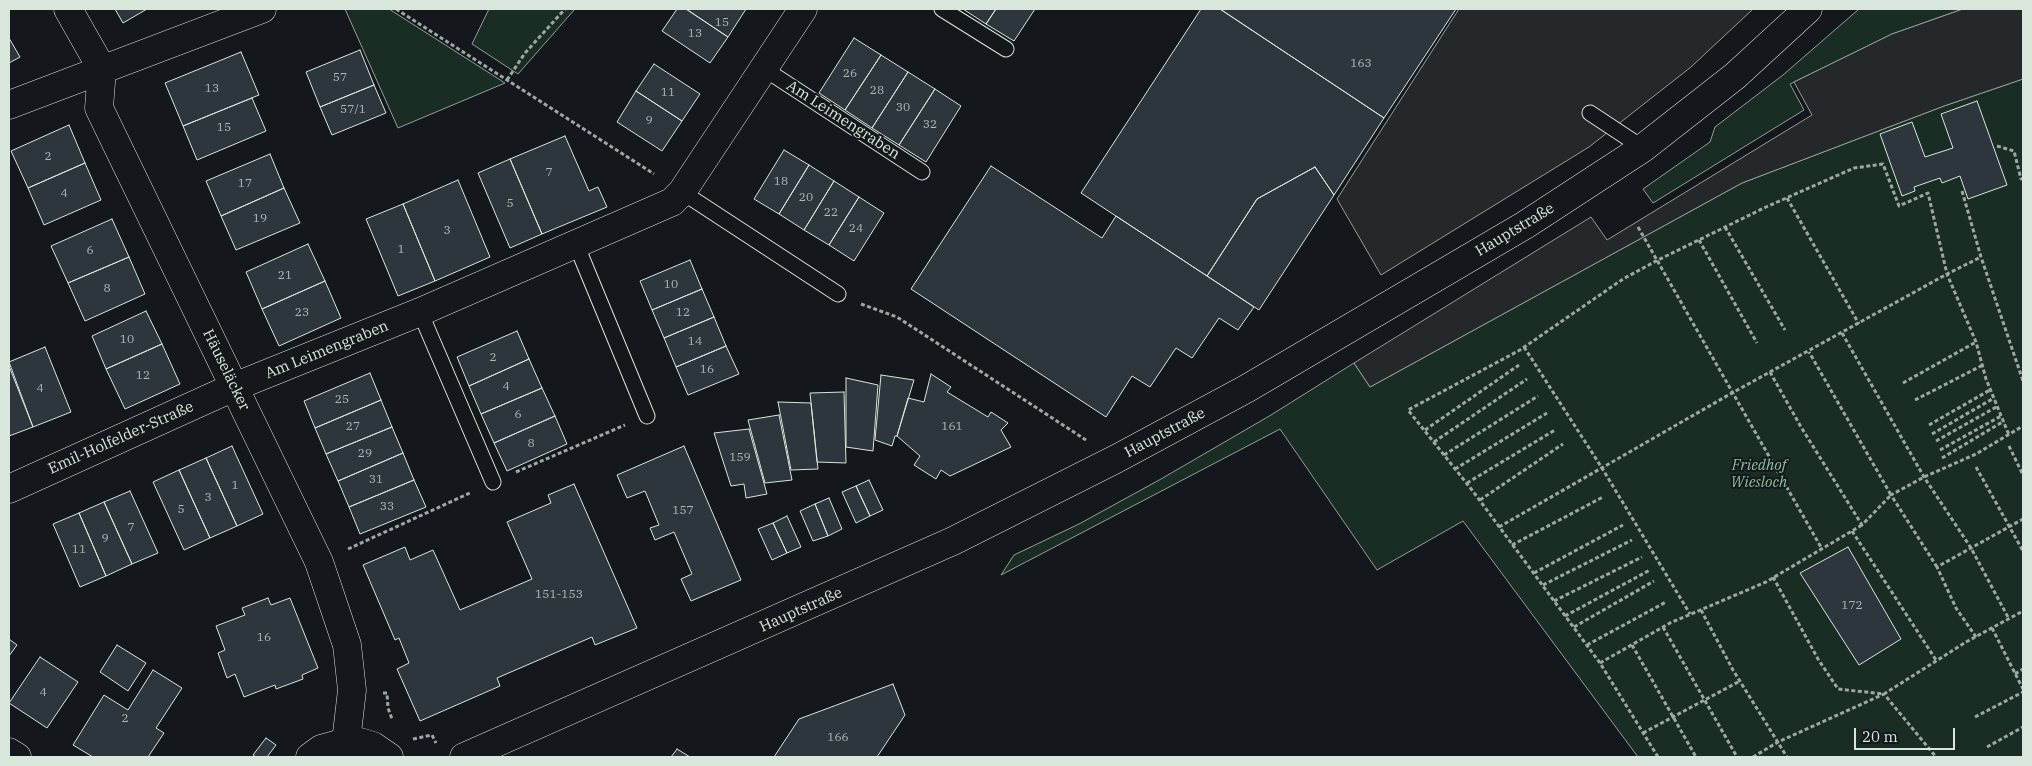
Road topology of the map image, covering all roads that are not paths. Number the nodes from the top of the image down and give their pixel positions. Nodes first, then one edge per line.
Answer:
1 (68, 9) edge
2 (262, 9) edge
3 (802, 9) edge
4 (942, 9) edge
5 (1808, 9) edge
6 (1006, 50) dead end
7 (763, 68) junction
8 (102, 69) junction
9 (9, 105) edge
10 (1590, 113) dead end
11 (1643, 148) junction
12 (922, 172) dead end
13 (682, 192) junction
14 (576, 244) junction
15 (838, 294) road end
16 (420, 312) junction
17 (234, 387) junction
18 (647, 416) dead end
19 (493, 482) dead end
20 (9, 489) edge
21 (346, 742) junction
22 (9, 752) edge
23 (17, 757) edge
24 (310, 757) edge
25 (390, 757) edge
26 (464, 757) edge

1 - 8 street
2 - 8 street
3 - 7 street, Am Leimengraben
4 - 6 lane
5 - 11 street, Hauptstraße
7 - 12 lane, Am Leimengraben
7 - 13 street, Am Leimengraben
8 - 9 street
8 - 17 street, Häuseläcker
10 - 11 lane
11 - 26 street, Hauptstraße
13 - 14 street, Am Leimengraben
13 - 15 lane
14 - 16 street, Am Leimengraben
14 - 18 lane
16 - 17 street, Am Leimengraben
16 - 19 lane
17 - 20 street, Emil-Holfelder-Straße
17 - 21 street, Häuseläcker
21 - 24 street
21 - 25 street
22 - 23 street

